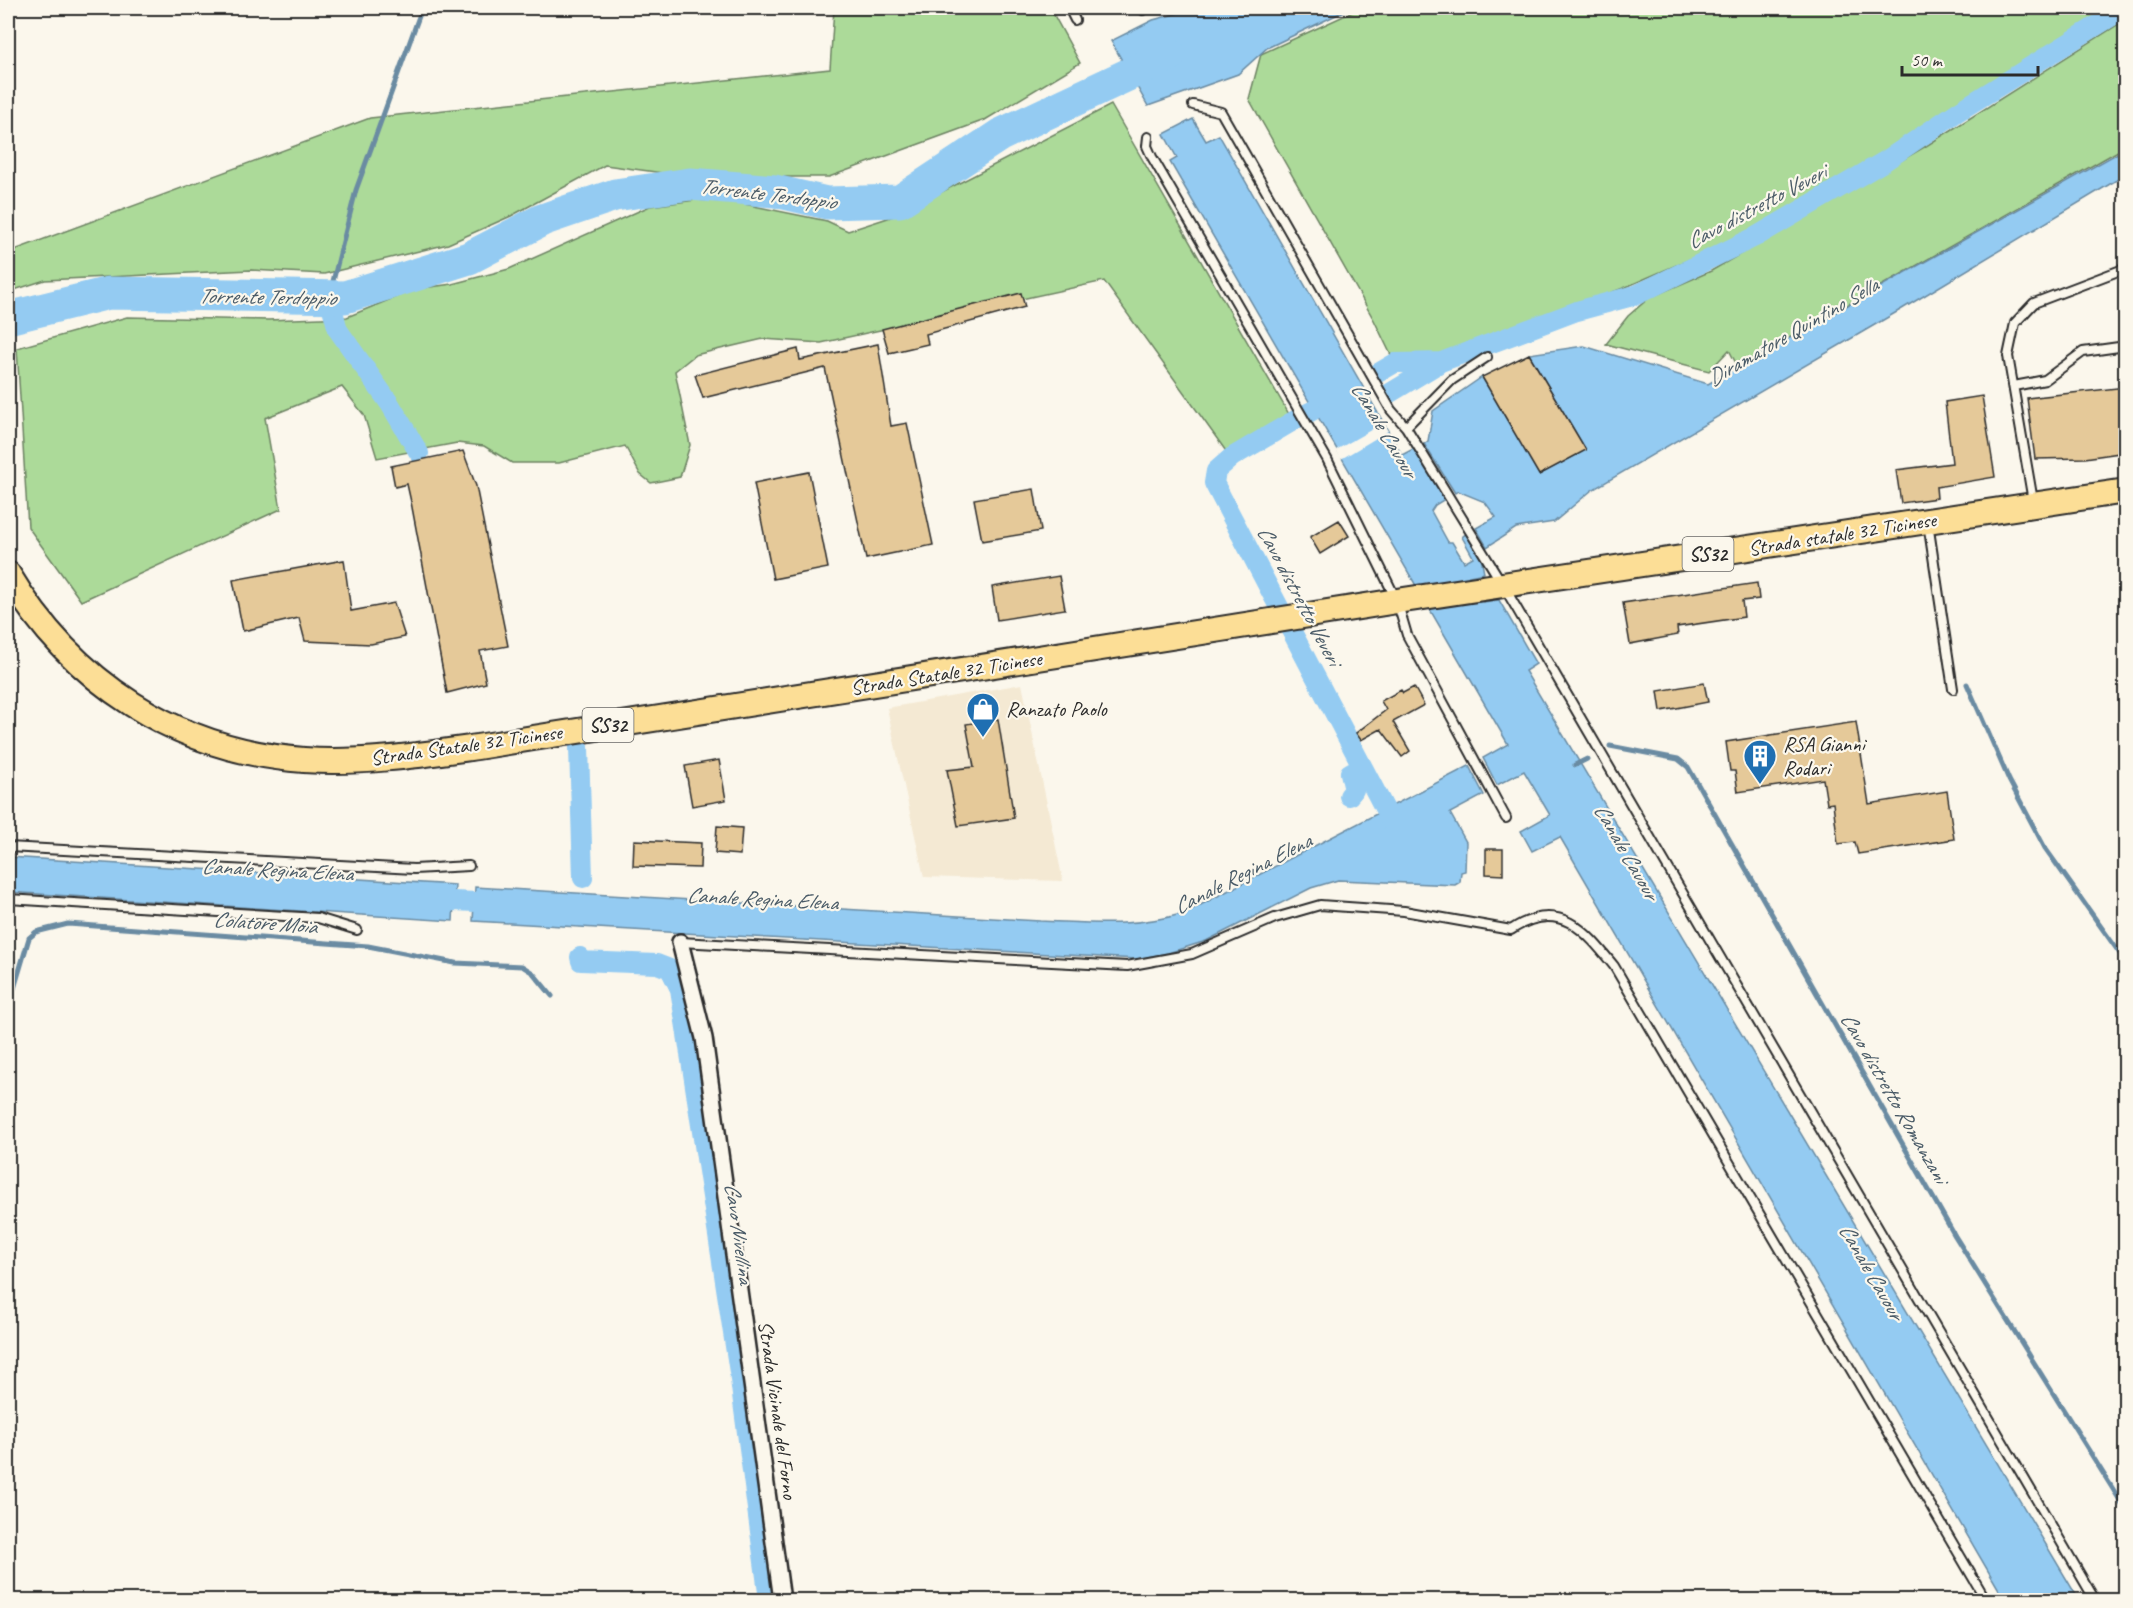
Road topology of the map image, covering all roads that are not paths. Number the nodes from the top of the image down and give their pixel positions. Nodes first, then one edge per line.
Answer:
1 (1069, 8) edge
2 (1075, 20) dead end
3 (1193, 105) dead end
4 (1148, 137) dead end
5 (2126, 268) edge
6 (2126, 346) edge
7 (1487, 357) dead end
8 (2013, 386) junction
9 (1406, 427) junction
10 (2126, 491) edge
11 (2034, 505) junction
12 (1928, 521) junction
13 (8, 573) edge
14 (1496, 586) junction
15 (1407, 600) junction
16 (1953, 689) dead end
17 (1506, 818) dead end
18 (8, 848) edge
19 (469, 866) dead end
20 (8, 899) edge
21 (357, 930) dead end
22 (680, 942) joint
23 (782, 1600) edge
24 (1986, 1600) edge
25 (2095, 1600) edge

1 - 2 lane
3 - 9 lane
4 - 15 lane
5 - 8 lane
6 - 8 lane
7 - 9 lane
8 - 11 lane
9 - 14 lane
10 - 11 main road, Strada statale 32 Ticinese / SS32
11 - 12 main road, Strada statale 32 Ticinese / SS32
12 - 14 main road, Strada statale 32 Ticinese / SS32
12 - 16 lane
13 - 15 main road, Strada Statale 32 Ticinese / SS32
14 - 15 main road, Strada statale 32 Ticinese / SS32
14 - 25 lane
15 - 17 lane
18 - 19 lane
20 - 21 lane
22 - 23 street, Strada Vicinale del Forno
22 - 24 lane

